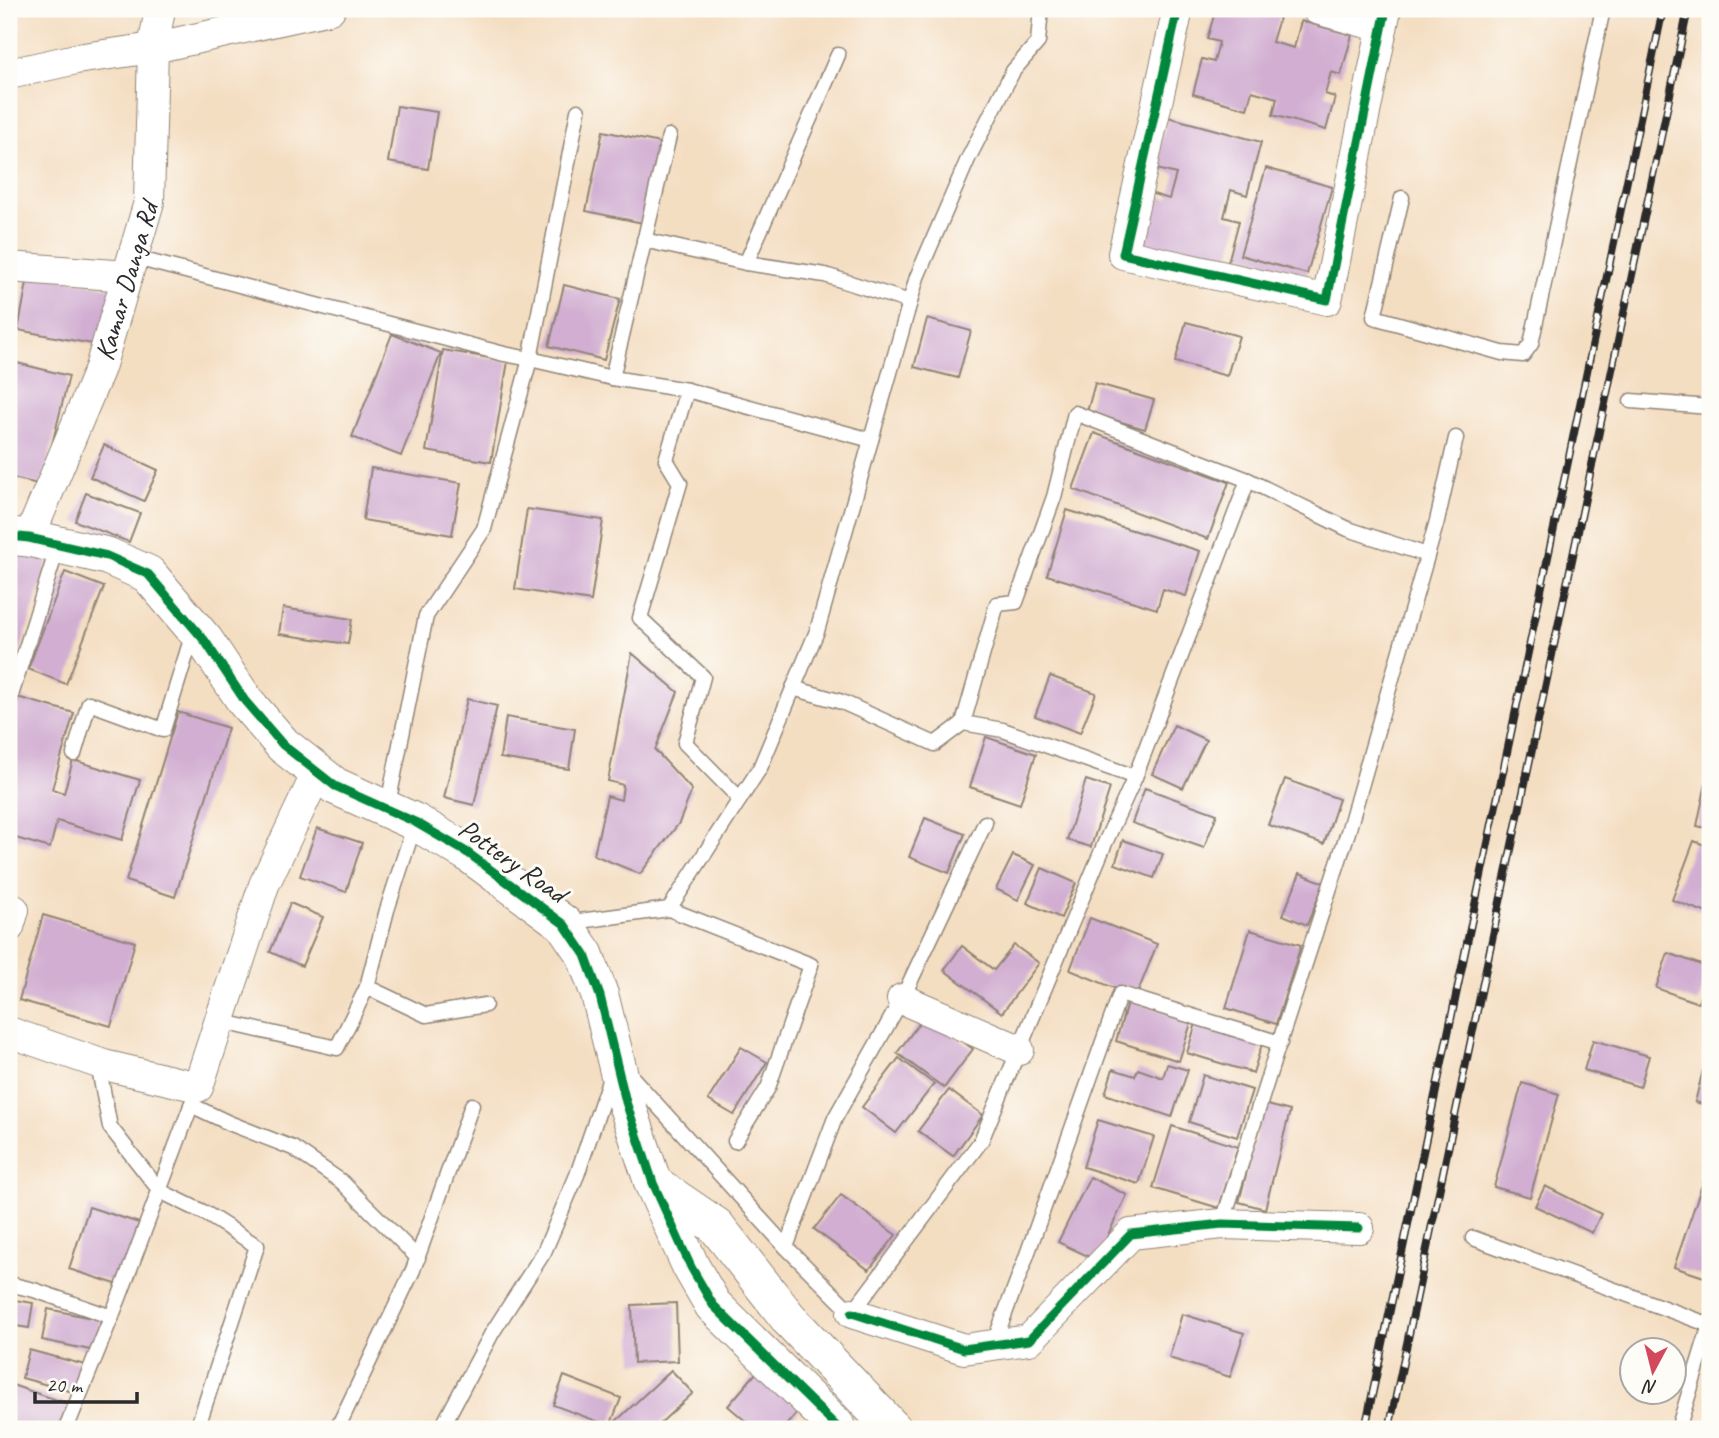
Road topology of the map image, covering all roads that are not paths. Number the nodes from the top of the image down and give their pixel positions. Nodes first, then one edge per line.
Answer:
1 (160, 9) edge
2 (330, 9) edge
3 (1041, 9) edge
4 (1178, 9) edge
5 (1317, 9) edge
6 (1603, 9) edge
7 (1384, 18) edge
8 (153, 48) junction
9 (838, 55) dead end
10 (9, 74) edge
11 (578, 111) dead end
12 (669, 136) dead end
13 (1402, 198) dead end
14 (644, 240) junction
15 (746, 263) junction
16 (9, 267) edge
17 (130, 267) junction
18 (910, 302) junction
19 (530, 359) junction
20 (612, 379) junction
21 (687, 390) junction
22 (1631, 401) dead end
23 (1710, 407) edge
24 (1456, 438) dead end
25 (872, 440) junction
26 (1248, 480) junction
27 (32, 540) edge
28 (1427, 555) junction
29 (195, 628) junction
30 (793, 688) junction
31 (9, 702) edge
32 (963, 723) junction
33 (74, 754) dead end
34 (317, 773) junction
35 (1135, 777) junction
36 (740, 799) junction
37 (401, 816) junction
38 (985, 823) dead end
39 (9, 908) edge
40 (669, 909) junction
41 (564, 924) junction
42 (9, 927) edge
43 (367, 987) junction
44 (902, 999) junction
45 (485, 1005) dead end
46 (219, 1021) junction
47 (9, 1032) edge
48 (1280, 1044) junction
49 (1019, 1050) junction
50 (616, 1059) junction
51 (99, 1063) junction
52 (194, 1096) junction
53 (472, 1105) dead end
54 (735, 1141) dead end
55 (653, 1184) junction
56 (160, 1191) junction
57 (1222, 1224) junction
58 (1359, 1228) dead end
59 (1473, 1238) dead end
60 (786, 1247) junction
61 (418, 1258) junction
62 (9, 1284) edge
63 (852, 1313) junction
64 (112, 1317) junction
65 (1710, 1325) edge
66 (993, 1345) junction
67 (836, 1428) edge
68 (66, 1429) edge
69 (197, 1429) edge
70 (337, 1429) edge
71 (441, 1429) edge
72 (893, 1429) edge
73 (1678, 1429) edge

1 - 8 street, Kamar Danga Rd
2 - 8 street
3 - 18 lane
4 - 7 street
5 - 7 street
6 - 13 lane
8 - 10 street
8 - 17 street, Kamar Danga Rd
9 - 15 lane
11 - 19 lane
12 - 14 lane
14 - 15 lane
14 - 20 lane
15 - 18 lane
16 - 17 street
17 - 19 lane
17 - 27 street, Kamar Danga Rd
18 - 25 lane
19 - 20 lane
19 - 37 lane
20 - 21 lane
21 - 25 lane
21 - 36 lane
22 - 23 lane
24 - 28 lane
25 - 30 lane
26 - 28 lane
26 - 32 lane
26 - 35 lane
27 - 29 street, Pottery Road
27 - 31 lane
28 - 48 lane
29 - 33 lane
29 - 34 street, Pottery Road
30 - 32 lane
30 - 36 lane
32 - 35 lane
34 - 37 street, Pottery Road
34 - 46 street
35 - 49 lane
36 - 40 lane
37 - 41 street, Pottery Road
37 - 43 lane
38 - 44 lane
39 - 42 street
40 - 41 lane
40 - 54 lane
41 - 50 street, Pottery Road
43 - 45 lane
43 - 46 lane
44 - 49 street
44 - 60 lane
46 - 52 street
47 - 51 street
48 - 57 lane
48 - 66 lane
49 - 63 lane
50 - 55 street, Pottery Road
50 - 60 lane
50 - 71 lane
51 - 52 street
51 - 56 lane
52 - 56 lane
52 - 61 lane
53 - 61 lane
55 - 67 street, Pottery Road
55 - 72 street
56 - 64 lane
56 - 69 lane
57 - 58 street
57 - 66 street
59 - 65 lane
60 - 63 lane
61 - 70 lane
62 - 64 lane
63 - 66 street
64 - 68 lane
65 - 73 lane

